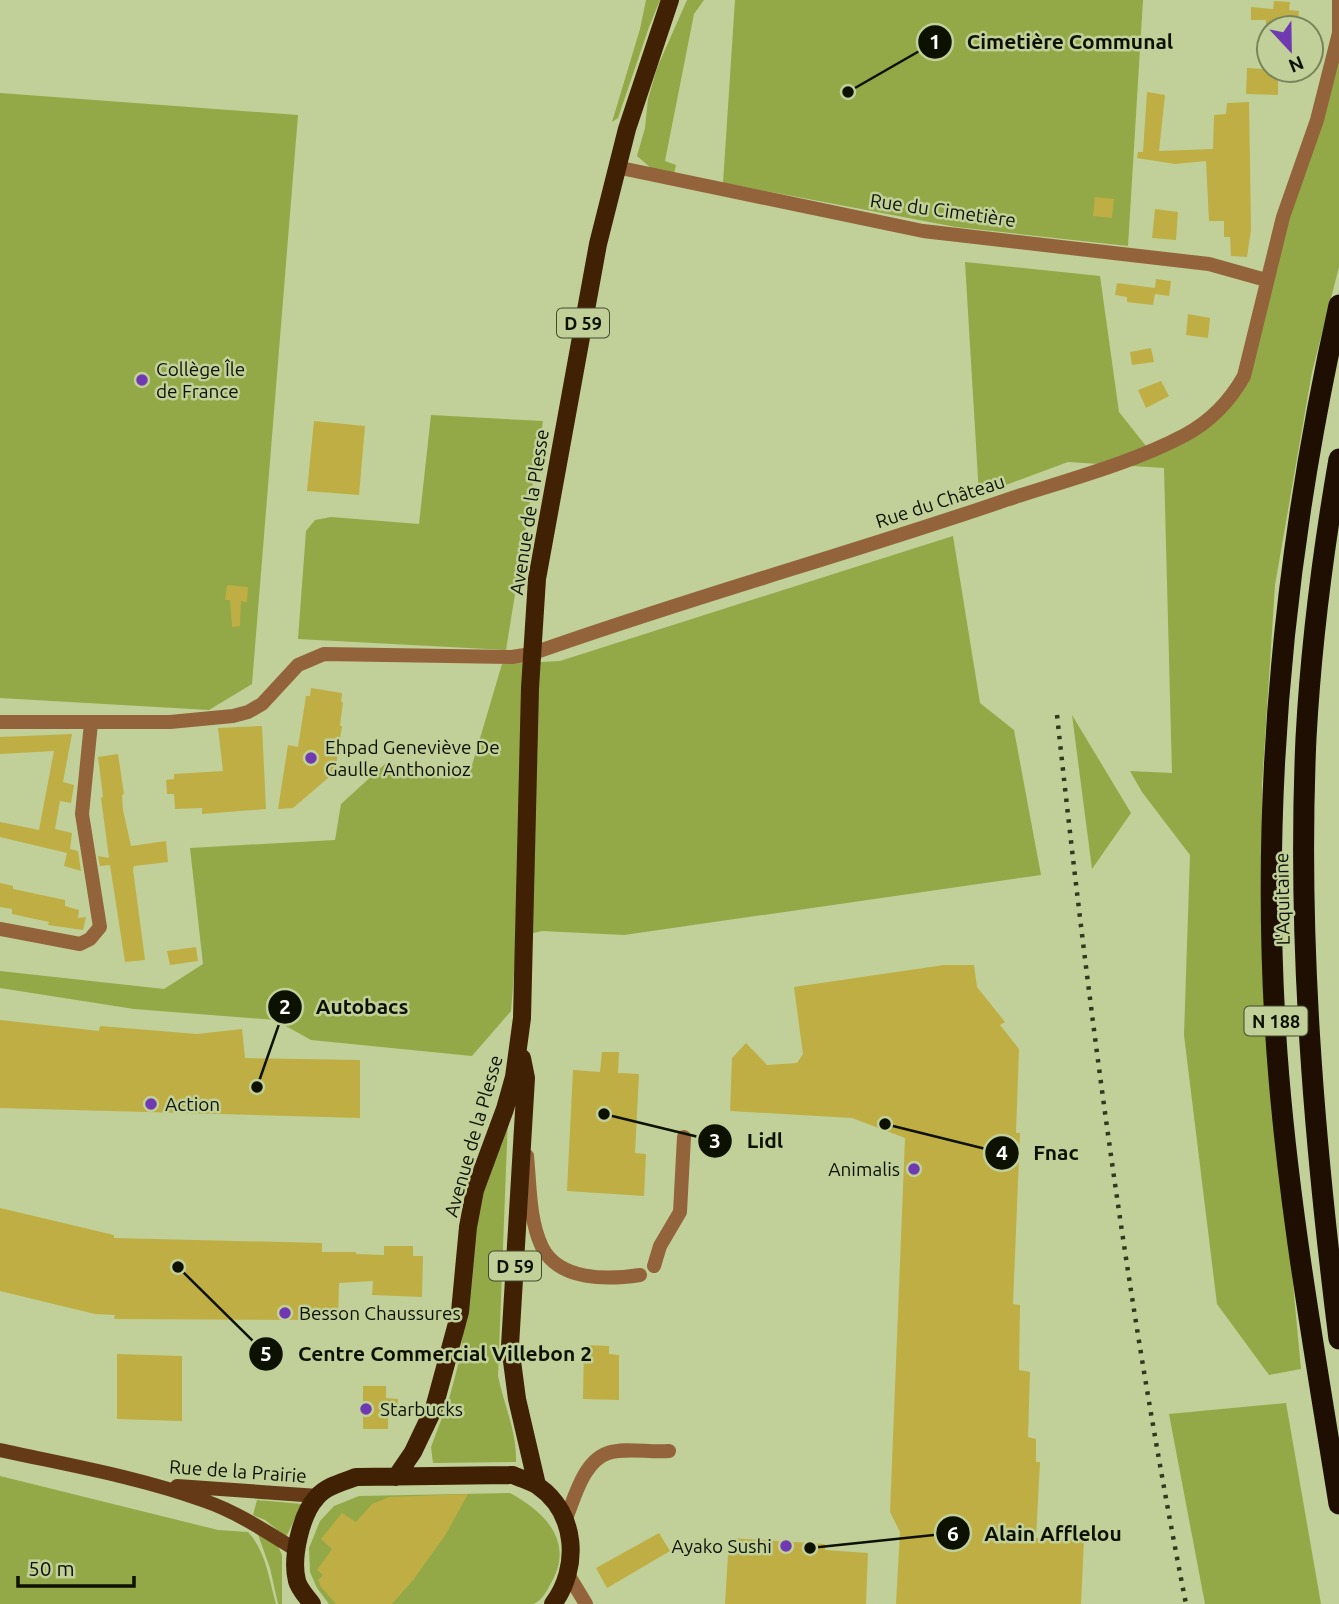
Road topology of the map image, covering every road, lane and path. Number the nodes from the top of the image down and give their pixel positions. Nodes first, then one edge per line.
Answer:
1 (670, 0) edge
2 (1339, 0) edge
3 (616, 167) junction
4 (1266, 280) junction
5 (1339, 305) edge
6 (1339, 459) edge
7 (531, 654) junction
8 (0, 722) edge
9 (91, 723) junction
10 (0, 929) edge
11 (519, 1045) junction
12 (522, 1115) junction
13 (684, 1137) dead end
14 (654, 1266) dead end
15 (640, 1275) dead end
16 (1339, 1339) edge
17 (0, 1450) edge
18 (669, 1451) dead end
19 (396, 1477) junction
20 (155, 1485) junction
21 (537, 1485) junction
22 (317, 1496) junction
23 (1339, 1504) edge
24 (565, 1521) junction
25 (296, 1550) junction
26 (569, 1576) junction
27 (298, 1583) junction
28 (295, 1604) edge
29 (312, 1604) edge
30 (553, 1604) edge
31 (586, 1604) edge

1 - 3 main road, Avenue de la Plesse / D 59
2 - 4 street, Rue du Château
3 - 4 street, Rue du Cimetière
3 - 7 main road, Avenue de la Plesse / D 59
4 - 7 street, Rue du Château
5 - 23 highway, N 188
6 - 16 highway, L'Aquitaine
7 - 9 street, Rue du Château
7 - 11 main road, Avenue de la Plesse / D 59
8 - 9 street, Rue du Château
9 - 10 street
11 - 12 main road, Avenue de la Plesse / D 59
11 - 19 main road, Avenue de la Plesse / D 59
12 - 15 street
12 - 21 main road, Avenue de la Plesse / D 59
13 - 14 street
17 - 20 street, Rue de la Prairie
18 - 24 street
19 - 21 main road
19 - 22 main road
20 - 22 street, Rue de la Prairie
20 - 25 street, Rue de la Prairie
21 - 24 main road, Avenue de la Plesse
22 - 25 main road
24 - 26 main road, Avenue de la Plesse
25 - 27 main road
26 - 30 main road, Avenue de la Plesse
26 - 31 street
27 - 28 main road
27 - 29 main road

